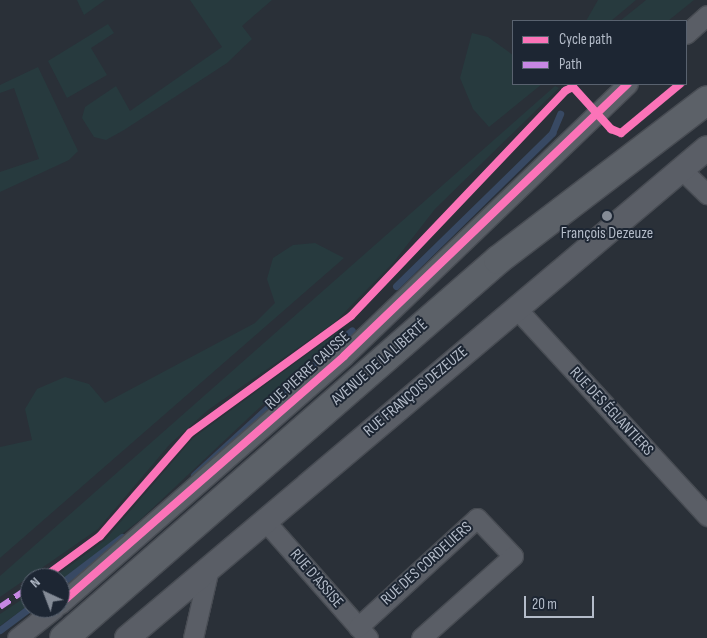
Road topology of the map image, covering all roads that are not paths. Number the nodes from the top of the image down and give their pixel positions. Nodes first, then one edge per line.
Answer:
1 (707, 15) edge
2 (687, 33) edge
3 (627, 85) edge
4 (707, 100) edge
5 (707, 148) edge
6 (682, 170) junction
7 (707, 194) edge
8 (515, 308) junction
9 (707, 516) edge
10 (265, 520) junction
11 (209, 568) junction
12 (70, 595) edge
13 (42, 618) edge
14 (363, 633) edge
15 (17, 638) edge
16 (64, 638) edge
17 (127, 638) edge
18 (193, 638) edge
19 (421, 638) edge

1 - 2 street
3 - 12 street, RUE PIERRE CAUSSE
4 - 16 main road, AVENUE DE LA LIBERTÉ
5 - 6 street, RUE FRANÇOIS DEZEUZE
6 - 7 street
6 - 8 street, RUE FRANÇOIS DEZEUZE
8 - 9 street, RUE DES ÉGLANTIERS
8 - 10 street, RUE FRANÇOIS DEZEUZE
10 - 11 street, RUE FRANÇOIS DEZEUZE
10 - 14 street, RUE D'ASSISE
11 - 17 street, RUE FRANÇOIS DEZEUZE
11 - 18 street
13 - 15 street
14 - 19 street, RUE DES CORDELIERS

